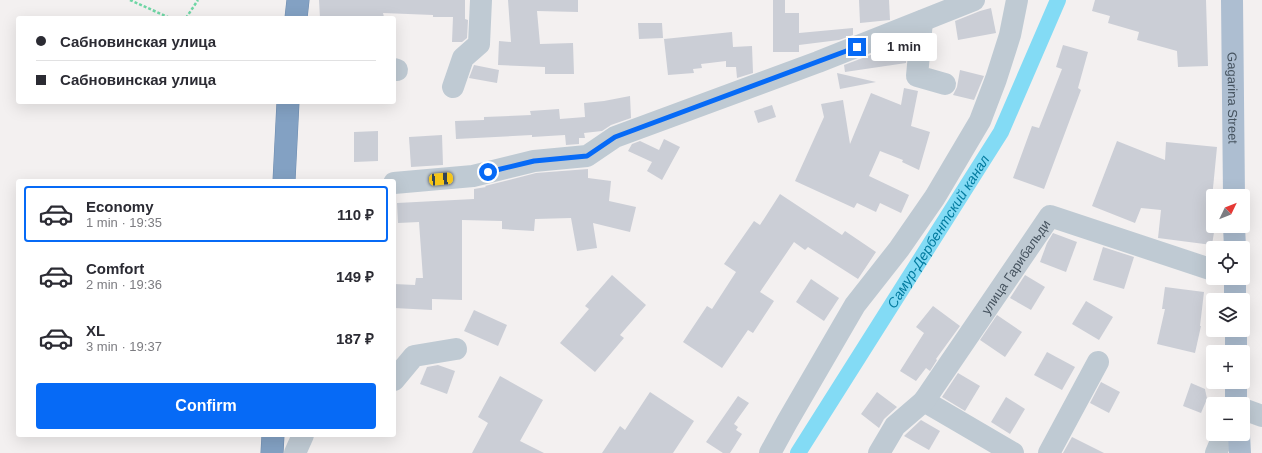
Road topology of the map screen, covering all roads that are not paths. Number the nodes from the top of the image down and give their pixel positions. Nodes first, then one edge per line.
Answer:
1 (298, 0) edge
2 (481, 0) edge
3 (974, 0) edge
4 (1017, 0) edge
5 (1232, 0) edge
6 (296, 16) edge
7 (922, 21) junction
8 (945, 84) dead end
9 (453, 88) dead end
10 (288, 104) edge
11 (284, 179) edge
12 (396, 183) edge
13 (1234, 189) edge
14 (1206, 268) edge
15 (456, 349) dead end
16 (1098, 362) dead end
17 (396, 378) edge
18 (924, 401) junction
19 (1250, 412) edge
20 (1262, 416) edge
21 (273, 437) edge
22 (302, 437) edge
23 (1221, 441) edge
24 (1239, 441) edge
25 (272, 453) edge
26 (295, 453) edge
27 (770, 453) edge
28 (879, 453) edge
29 (1013, 453) edge
30 (1049, 453) edge
31 (1216, 453) edge
32 (1240, 453) edge

1 - 6 highway
2 - 9 street
3 - 7 street
4 - 27 street
5 - 13 main road, Gagarina Street
7 - 8 street
7 - 12 street
10 - 11 highway
14 - 18 street, улица Гарибальди
15 - 17 street
16 - 30 street
18 - 28 street, улица Гарибальди
18 - 29 street
19 - 20 street
21 - 25 highway
22 - 26 street
23 - 31 street
24 - 32 main road

